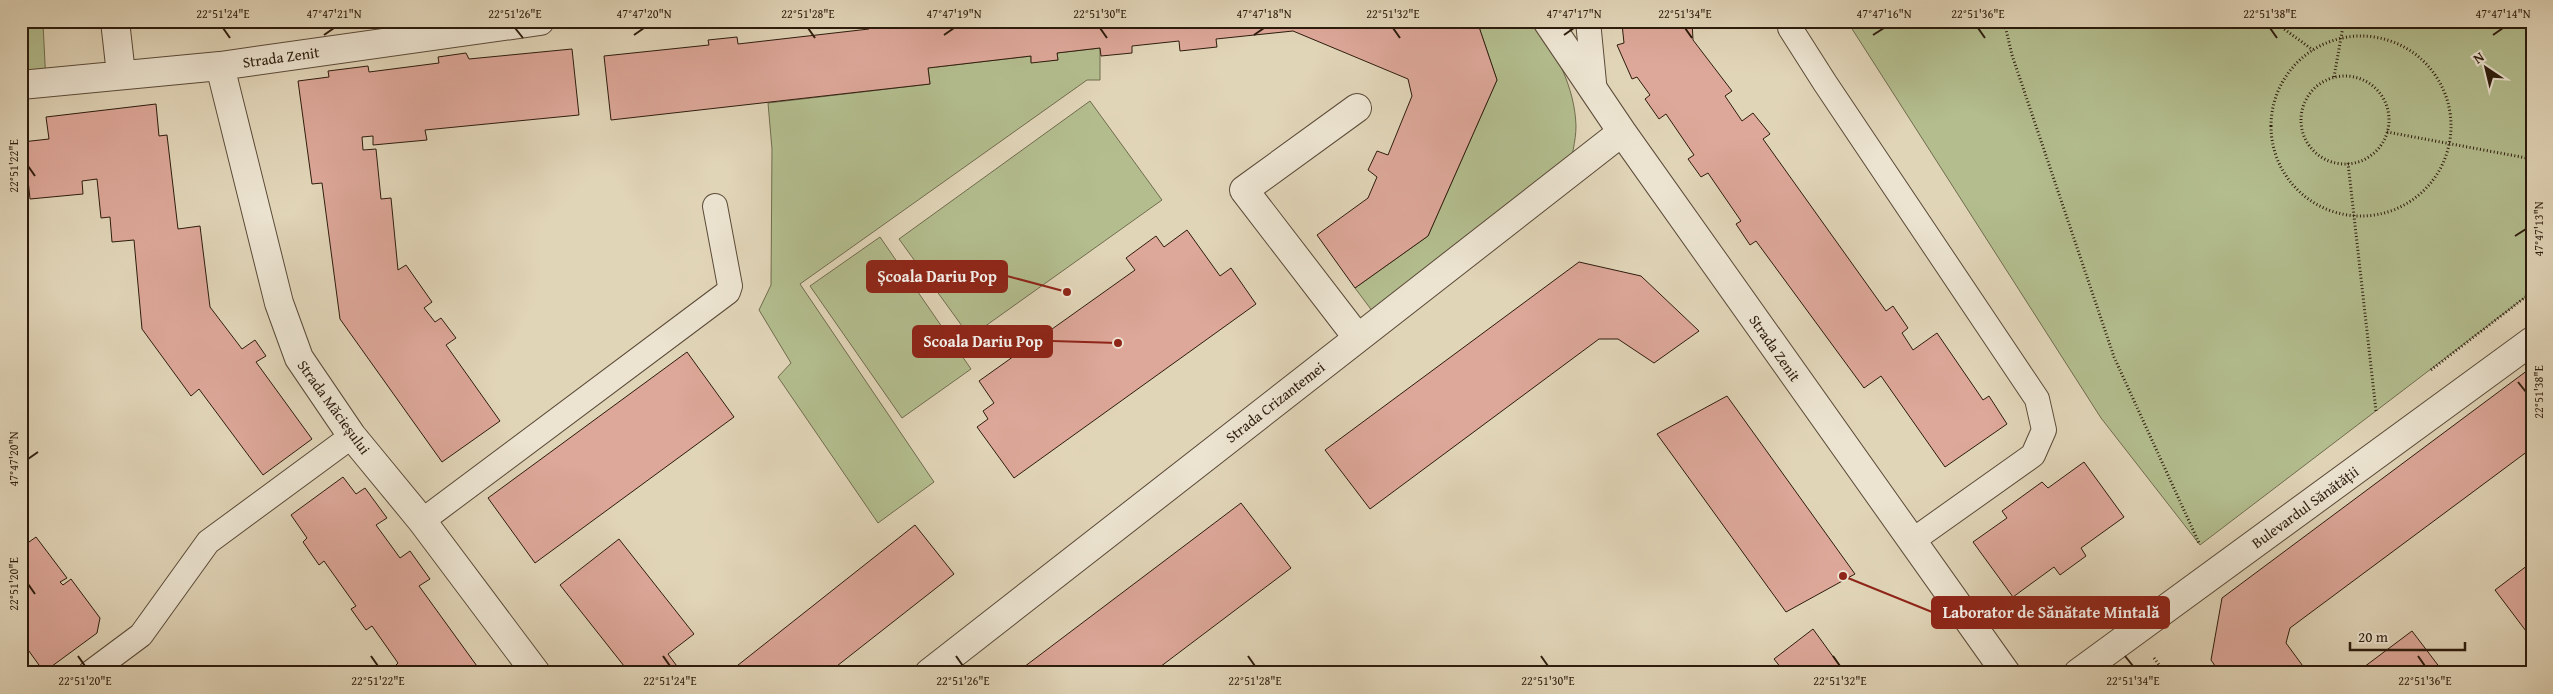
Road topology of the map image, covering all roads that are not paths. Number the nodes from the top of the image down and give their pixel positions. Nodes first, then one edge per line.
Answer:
1 (115, 21) edge
2 (540, 21) edge
3 (1547, 21) edge
4 (1588, 21) edge
5 (1790, 21) edge
6 (220, 66) junction
7 (121, 74) junction
8 (21, 86) edge
9 (1595, 93) junction
10 (1357, 108) dead end
11 (1622, 132) junction
12 (715, 206) dead end
13 (1357, 337) junction
14 (2532, 341) edge
15 (352, 436) junction
16 (422, 522) junction
17 (1912, 541) junction
18 (90, 673) edge
19 (536, 673) edge
20 (929, 673) edge
21 (2006, 673) edge
22 (2078, 673) edge

1 - 7 street
2 - 6 street, Strada Zenit
3 - 9 street, Strada Zenit
4 - 9 lane
5 - 17 lane
6 - 7 street, Strada Zenit
6 - 15 street, Strada Măcieșului
7 - 8 street, Strada Zenit
9 - 11 street, Strada Zenit
10 - 13 street
11 - 13 street, Strada Crizantemei
11 - 17 street, Strada Zenit
12 - 16 lane
13 - 20 street, Strada Crizantemei
14 - 22 street, Bulevardul Sănătății
15 - 16 street, Strada Măcieșului
15 - 18 lane
16 - 19 street, Strada Măcieșului
17 - 21 street, Strada Zenit

